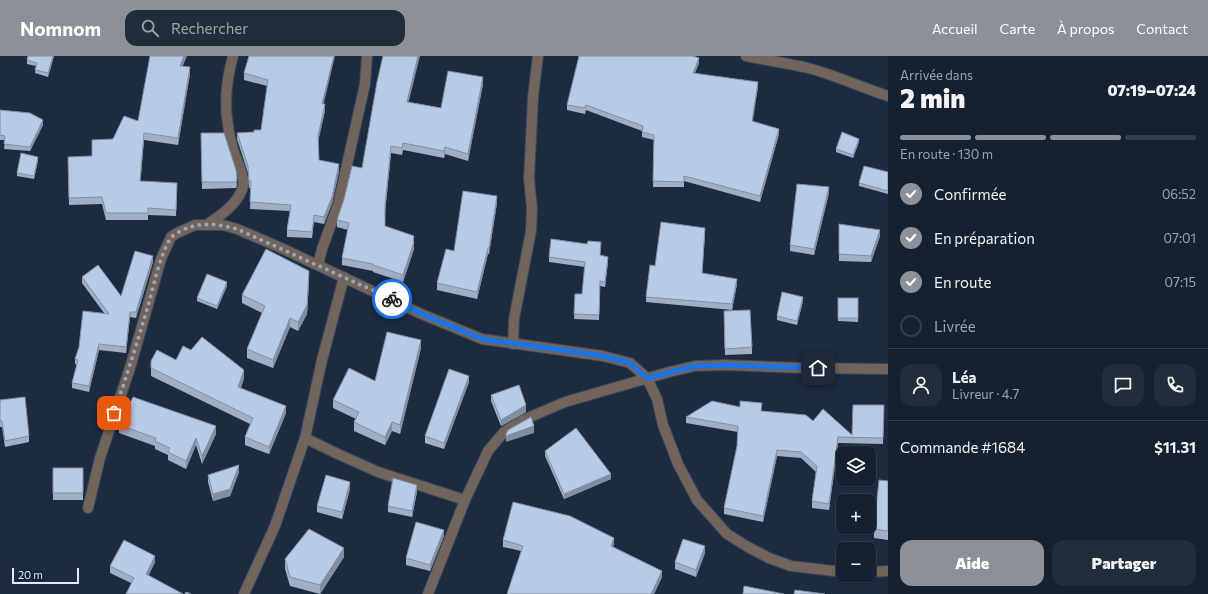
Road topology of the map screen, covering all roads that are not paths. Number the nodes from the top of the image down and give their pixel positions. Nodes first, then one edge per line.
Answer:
1 (233, 56) edge
2 (367, 56) edge
3 (538, 56) edge
4 (746, 56) edge
5 (888, 96) edge
6 (208, 224) junction
7 (318, 265) junction
8 (344, 277) junction
9 (513, 344) junction
10 (888, 369) edge
11 (647, 378) junction
12 (305, 438) junction
13 (465, 500) junction
14 (88, 508) dead end
15 (836, 571) edge
16 (888, 571) edge
17 (876, 572) edge
18 (244, 594) edge
19 (428, 594) edge

1 - 6 street
2 - 7 street
3 - 9 street
4 - 5 street
6 - 7 street
6 - 14 street
7 - 8 street
8 - 9 street
8 - 12 street
9 - 11 street
10 - 11 street
11 - 13 street
11 - 15 street
12 - 13 street
12 - 18 street
13 - 19 street
16 - 17 street

